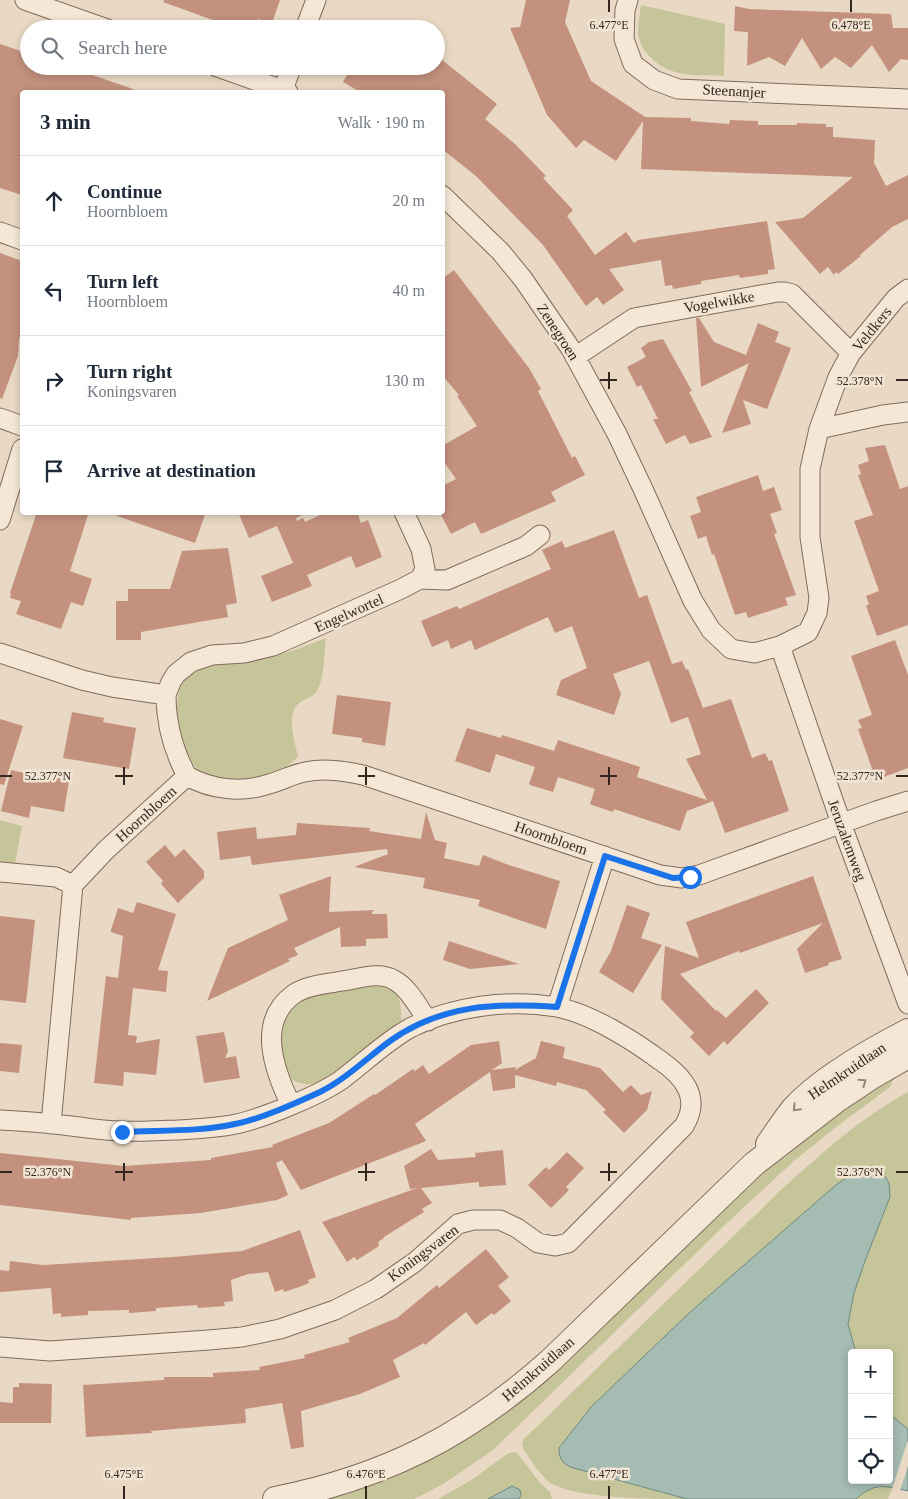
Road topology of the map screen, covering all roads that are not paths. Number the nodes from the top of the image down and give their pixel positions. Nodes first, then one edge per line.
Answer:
1 (25, 0) edge
2 (316, 0) edge
3 (628, 0) edge
4 (82, 20) edge
5 (308, 20) edge
6 (241, 75) edge
7 (290, 75) edge
8 (283, 90) edge
9 (286, 90) edge
10 (908, 99) edge
11 (445, 198) edge
12 (0, 232) edge
13 (20, 239) edge
14 (908, 289) edge
15 (852, 353) junction
16 (575, 357) junction
17 (908, 412) edge
18 (0, 418) edge
19 (20, 425) edge
20 (820, 429) junction
21 (20, 455) edge
22 (405, 515) edge
23 (0, 520) edge
24 (540, 535) dead end
25 (420, 579) junction
26 (780, 646) junction
27 (0, 653) edge
28 (166, 695) junction
29 (187, 776) junction
30 (908, 801) edge
31 (840, 823) junction
32 (605, 856) junction
33 (0, 872) edge
34 (73, 885) junction
35 (908, 1004) edge
36 (557, 1007) junction
37 (428, 1021) junction
38 (908, 1032) edge
39 (908, 1056) edge
40 (290, 1104) junction
41 (0, 1120) edge
42 (51, 1124) junction
43 (754, 1164) junction
44 (0, 1346) edge
45 (275, 1499) edge

1 - 4 street
2 - 5 street
3 - 10 street, Steenanjer
6 - 8 street
7 - 9 street
11 - 16 street, Zenegroen
12 - 13 street
14 - 15 street, Veldkers
15 - 16 street, Vogelwikke
15 - 20 street, Veldkers
16 - 26 street, Zenegroen
17 - 20 street
18 - 19 street
20 - 26 street
21 - 23 street
22 - 25 street
24 - 25 street, Engelwortel
25 - 28 street, Engelwortel
26 - 31 street, Jeruzalemweg
27 - 28 street
28 - 29 street
29 - 32 street, Hoornbloem
29 - 34 street, Hoornbloem
30 - 31 street, Hoornbloem
31 - 32 street, Hoornbloem
31 - 35 street, Jeruzalemweg
32 - 36 street, Hoornbloem
33 - 34 street
34 - 42 street
36 - 37 street, Koningsvaren
36 - 44 street, Koningsvaren
37 - 40 street, Koningsvaren
37 - 40 street
38 -> 43 street, Helmkruidlaan
43 -> 39 street, Helmkruidlaan
40 - 42 street, Koningsvaren
41 - 42 street, Koningsvaren
43 - 45 street, Helmkruidlaan

